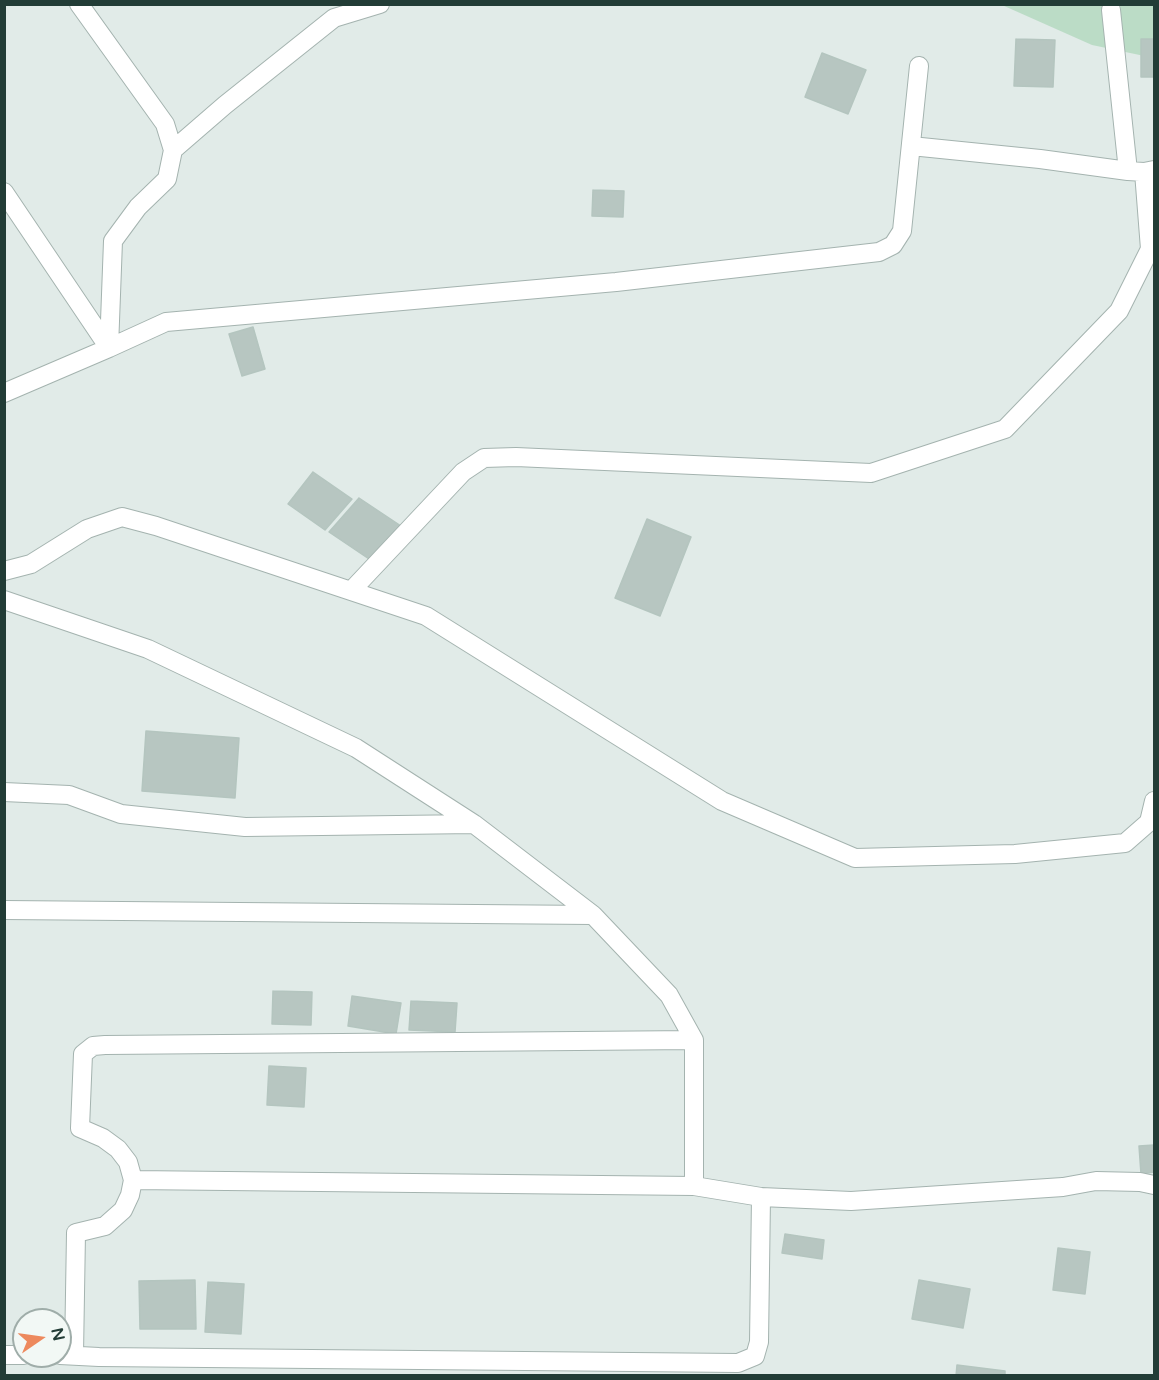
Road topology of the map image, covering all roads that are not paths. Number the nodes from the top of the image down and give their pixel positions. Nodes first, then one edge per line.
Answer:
1 (79, 4) edge
2 (380, 4) edge
3 (1110, 10) dead end
4 (919, 66) dead end
5 (911, 146) junction
6 (173, 150) junction
7 (1142, 171) edge
8 (4, 192) edge
9 (109, 348) junction
10 (4, 393) edge
11 (4, 571) edge
12 (351, 591) junction
13 (4, 600) edge
14 (4, 792) edge
15 (1155, 801) edge
16 (474, 824) junction
17 (4, 910) edge
18 (593, 915) junction
19 (694, 1040) junction
20 (133, 1180) junction
21 (1155, 1185) edge
22 (694, 1186) junction
23 (761, 1197) junction
24 (70, 1308) edge
25 (72, 1354) edge

1 - 6 street
2 - 6 street
3 - 7 street
4 - 5 street
5 - 7 street
5 - 9 street
6 - 9 street
7 - 12 street
8 - 9 street
9 - 10 street
11 - 12 street
12 - 15 street
13 - 16 street
14 - 16 street
16 - 18 street
17 - 18 street
18 - 19 street
19 - 20 street
19 - 22 street
20 - 22 street
20 - 24 street
21 - 23 street
22 - 23 street
23 - 25 street

